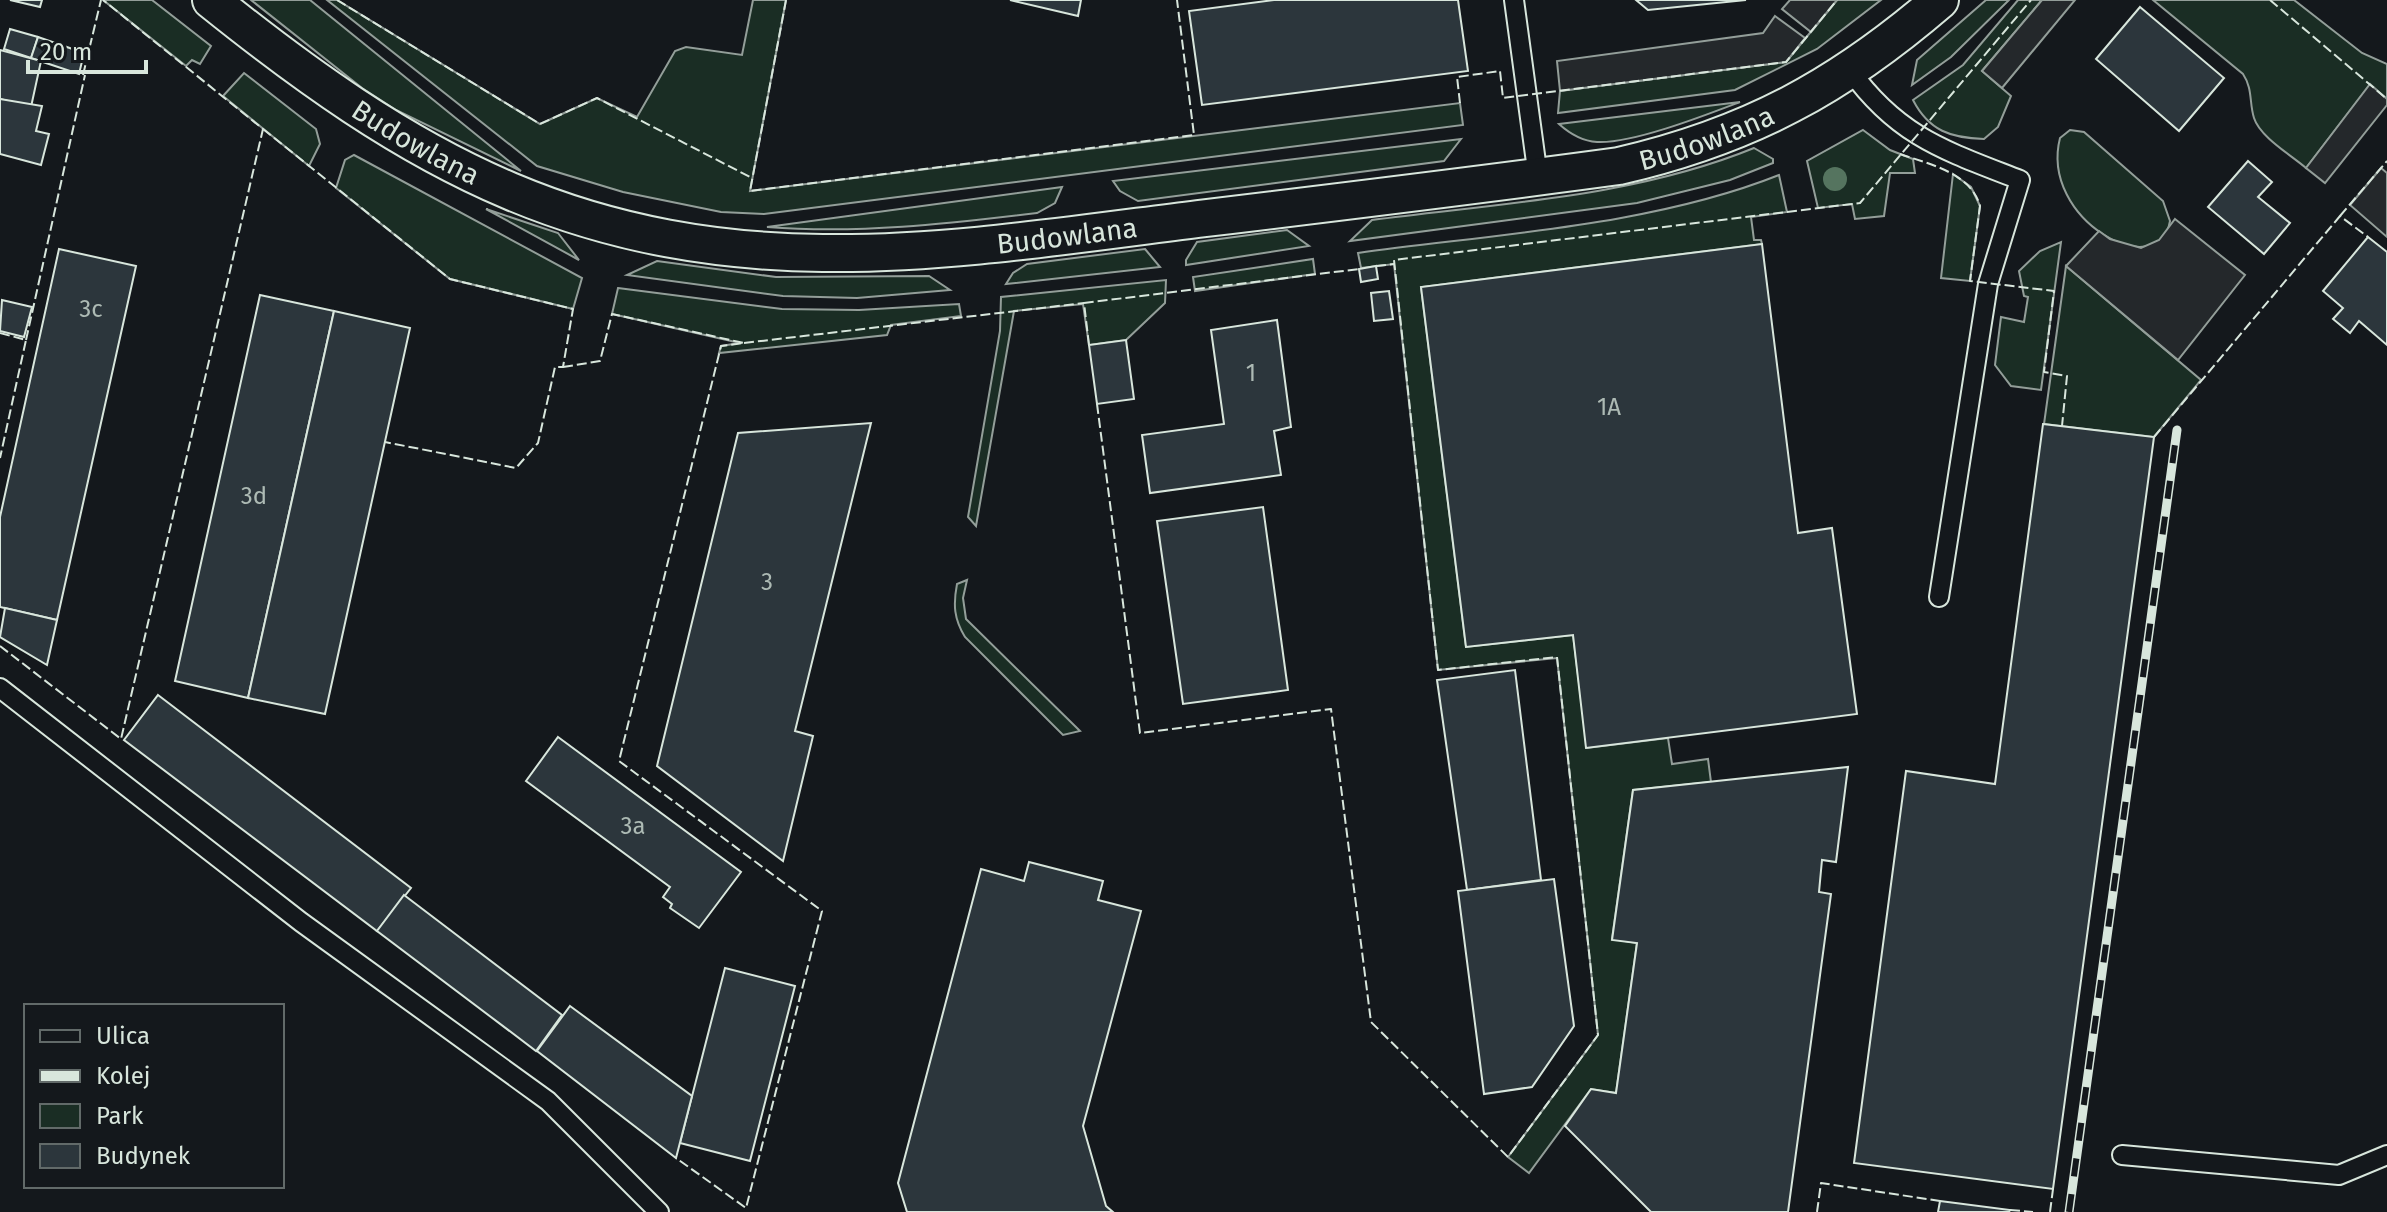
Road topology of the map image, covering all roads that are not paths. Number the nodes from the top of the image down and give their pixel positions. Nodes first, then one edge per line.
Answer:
1 (211, 0) edge
2 (1514, 0) edge
3 (1940, 0) edge
4 (1850, 70) junction
5 (1538, 177) junction
6 (1939, 597) dead end
7 (0, 688) edge
8 (2122, 1155) dead end
9 (2387, 1155) edge
10 (659, 1212) edge

1 - 5 street, Budowlana
2 - 5 lane
3 - 4 street, Budowlana
4 - 5 street, Budowlana
4 - 6 lane
7 - 10 lane
8 - 9 lane

